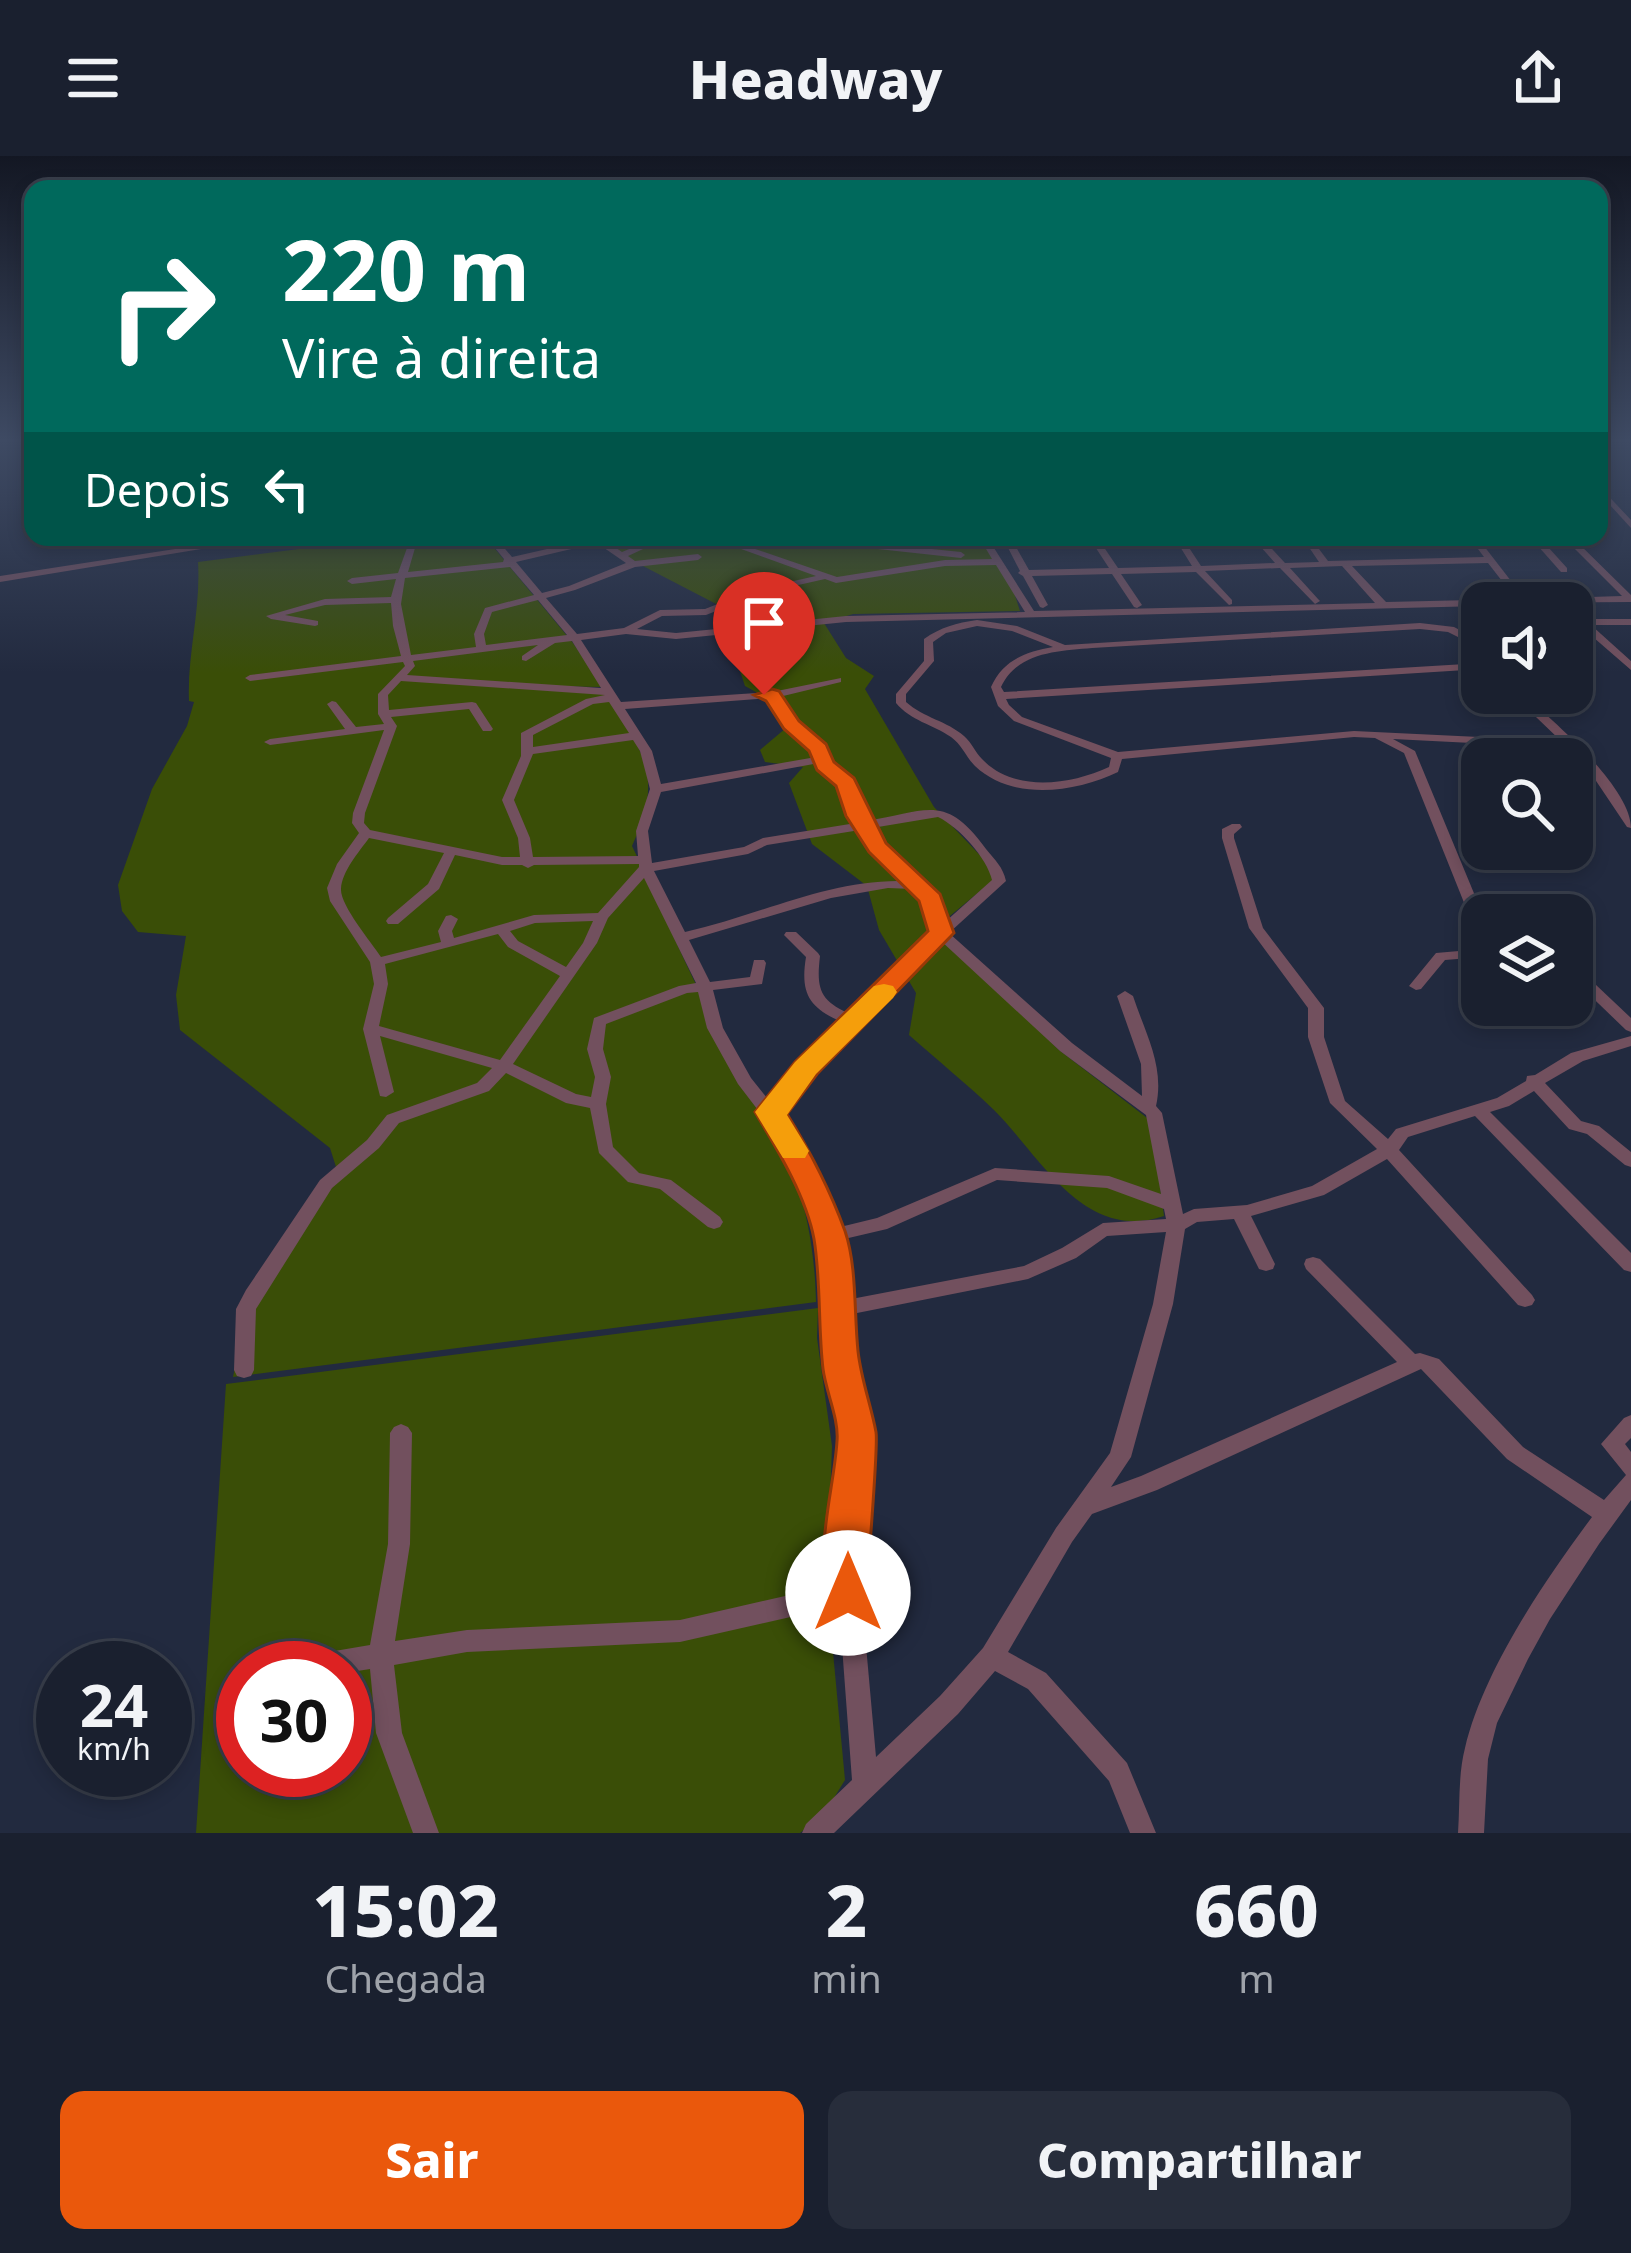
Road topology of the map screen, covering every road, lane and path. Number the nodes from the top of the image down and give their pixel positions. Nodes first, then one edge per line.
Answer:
1 (212, 546) edge
2 (496, 546) edge
3 (566, 546) edge
4 (609, 546) edge
5 (644, 546) edge
6 (740, 546) edge
7 (872, 546) edge
8 (988, 546) edge
9 (1011, 546) edge
10 (1098, 546) edge
11 (1184, 546) edge
12 (1263, 546) edge
13 (1312, 546) edge
14 (1480, 546) edge
15 (1542, 546) edge
16 (1576, 546) edge
17 (411, 548) dead end
18 (624, 555) junction
19 (698, 557) dead end
20 (996, 559) junction
21 (1490, 560) junction
22 (508, 562) junction
23 (1344, 563) junction
24 (633, 564) junction
25 (1324, 564) junction
26 (1278, 566) junction
27 (1198, 569) junction
28 (1114, 571) junction
29 (1564, 571) dead end
30 (1023, 573) junction
31 (829, 576) junction
32 (402, 578) junction
33 (0, 579) edge
34 (352, 581) dead end
35 (1507, 582) edge
36 (536, 596) junction
37 (1630, 599) edge
38 (398, 600) junction
39 (1593, 600) edge
40 (1315, 601) dead end
41 (1229, 602) dead end
42 (1461, 602) edge
43 (1137, 604) dead end
44 (1382, 604) junction
45 (1043, 605) dead end
46 (1031, 614) junction
47 (1593, 618) edge
48 (315, 622) dead end
49 (1631, 622) edge
50 (626, 631) junction
51 (1593, 632) edge
52 (1461, 635) edge
53 (575, 638) junction
54 (551, 641) junction
55 (1064, 648) junction
56 (481, 649) junction
57 (526, 658) dead end
58 (410, 662) junction
59 (1461, 667) edge
60 (1631, 667) edge
61 (250, 678) dead end
62 (397, 678) junction
63 (429, 679) junction
64 (837, 680) dead end
65 (772, 695) junction
66 (999, 696) junction
67 (612, 698) junction
68 (332, 704) dead end
69 (1539, 714) edge
70 (387, 720) junction
71 (487, 729) dead end
72 (352, 730) junction
73 (1365, 734) junction
74 (636, 736) junction
75 (1438, 736) junction
76 (1468, 738) edge
77 (1565, 738) edge
78 (270, 742) dead end
79 (1409, 751) junction
80 (526, 752) junction
81 (1117, 756) junction
82 (823, 759) junction
83 (1593, 772) edge
84 (656, 788) junction
85 (1631, 824) edge
86 (864, 827) junction
87 (1236, 827) dead end
88 (366, 833) junction
89 (451, 851) junction
90 (528, 863) junction
91 (645, 864) junction
92 (919, 885) junction
93 (1467, 894) edge
94 (602, 917) junction
95 (451, 919) dead end
96 (393, 921) dead end
97 (502, 930) junction
98 (941, 933) junction
99 (791, 935) dead end
100 (682, 937) junction
101 (449, 944) junction
102 (1461, 955) edge
103 (377, 962) junction
104 (759, 963) dead end
105 (566, 973) junction
106 (704, 985) junction
107 (1417, 986) dead end
108 (1593, 990) edge
109 (1125, 996) dead end
110 (853, 1021) junction
111 (1631, 1027) edge
112 (371, 1029) junction
113 (1631, 1041) edge
114 (504, 1066) junction
115 (1533, 1080) junction
116 (386, 1092) dead end
117 (598, 1104) junction
118 (1148, 1106) junction
119 (1479, 1111) junction
120 (770, 1112) junction
121 (1389, 1150) junction
122 (1631, 1161) edge
123 (1240, 1213) junction
124 (1173, 1215) junction
125 (714, 1222) dead end
126 (830, 1235) junction
127 (1266, 1264) dead end
128 (1313, 1264) dead end
129 (1631, 1265) edge
130 (1525, 1300) dead end
131 (834, 1310) junction
132 (1411, 1363) junction
133 (244, 1370) dead end
134 (1631, 1424) edge
135 (401, 1433) dead end
136 (1631, 1468) edge
137 (1631, 1483) edge
138 (1087, 1506) junction
139 (1605, 1513) junction
140 (848, 1593) junction
141 (381, 1654) junction
142 (372, 1656) edge
143 (992, 1656) junction
144 (865, 1786) junction
145 (426, 1833) edge
146 (815, 1833) edge
147 (1143, 1833) edge
148 (1471, 1833) edge

1 - 33 street
2 - 22 street
3 - 22 street
4 - 18 street
5 - 18 street
6 - 31 street
7 - 20 street
8 - 20 street
9 - 30 street
10 - 28 street
11 - 27 street
12 - 26 street
13 - 25 street
14 - 21 street
15 - 29 street
16 - 37 street
17 - 32 street
18 - 24 street
19 - 24 street
20 - 31 street
20 - 46 street
21 - 23 street
21 - 35 street
22 - 32 street
22 - 36 street
23 - 25 street
23 - 44 street
24 - 36 street
25 - 26 street
26 - 27 street
26 - 40 street
27 - 28 street
27 - 41 street
28 - 30 street
28 - 43 street
30 - 45 street
31 - 50 street
32 - 34 street
32 - 38 street
36 - 53 street
36 - 56 street
37 - 39 street
38 - 48 street
38 - 58 street
42 - 44 street
44 - 46 street
46 - 50 street
47 - 49 street
50 - 53 street
51 - 60 street
52 - 55 street
53 - 54 street
53 - 67 street
54 - 56 street
54 - 57 street
55 - 66 street
55 - 81 street
56 - 58 street
58 - 61 street
58 - 62 street
58 - 63 street
59 - 66 street
62 - 63 street
62 - 70 street
63 - 67 street
64 - 65 street
65 - 67 street
65 - 82 street
66 - 81 street
67 - 74 street
67 - 80 street
68 - 72 street
69 - 77 street
70 - 71 street
70 - 72 street
70 - 88 street
72 - 78 street
73 - 75 street
73 - 79 street
73 - 81 street
74 - 80 street
74 - 84 street
75 - 76 street
75 - 79 street
79 - 93 street
80 - 90 street
82 - 84 street
82 - 86 street
83 - 85 street
84 - 91 street
86 - 91 street
86 - 92 street
86 - 98 street
87 - 121 street
88 - 89 street
88 - 103 street
89 - 90 street
89 - 96 street
90 - 91 street
91 - 94 street
91 - 100 street
92 - 98 street
92 - 100 street
94 - 97 street
94 - 105 street
95 - 101 street
97 - 101 street
97 - 105 street
98 - 110 street
98 - 118 street
99 - 110 street
100 - 106 street
101 - 103 street
102 - 107 street
103 - 112 street
104 - 106 street
105 - 114 street
106 - 117 street
106 - 120 street
108 - 111 street
109 - 118 street
110 - 120 street
112 - 114 street
112 - 116 street
113 - 115 street
114 - 117 street
114 - 133 street
115 - 119 street
115 - 122 street
117 - 125 street
118 - 124 street
119 - 121 street
119 - 129 street
120 - 126 street
121 - 123 street
121 - 130 street
123 - 124 street
123 - 127 street
124 - 126 street
124 - 131 street
124 - 138 street
126 - 131 street
128 - 132 street
131 - 140 street
132 - 138 street
132 - 139 street
134 - 136 street
135 - 141 street
137 - 139 street
138 - 143 street
139 - 148 street
140 - 141 street
140 - 144 street
141 - 142 street
141 - 145 street
143 - 144 street
143 - 147 street
144 - 146 street

